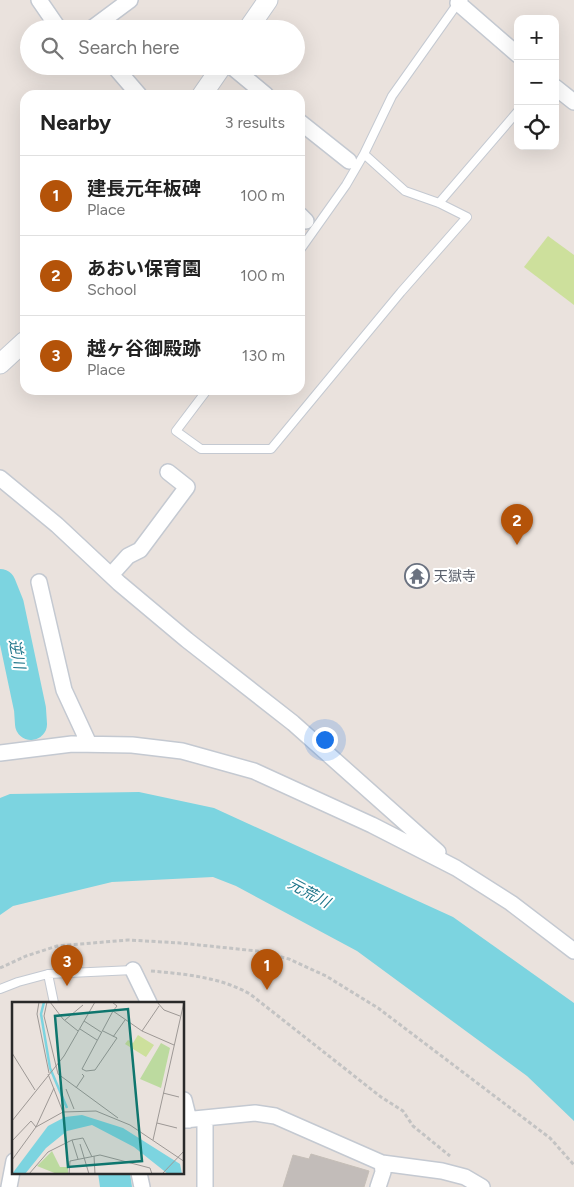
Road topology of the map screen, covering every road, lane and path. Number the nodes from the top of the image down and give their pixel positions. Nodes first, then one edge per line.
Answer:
1 (39, 0) edge
2 (130, 0) edge
3 (268, 0) edge
4 (459, 2) edge
5 (53, 20) edge
6 (102, 20) edge
7 (254, 20) edge
8 (514, 51) edge
9 (122, 75) edge
10 (216, 75) edge
11 (242, 75) edge
12 (135, 90) edge
13 (205, 90) edge
14 (260, 90) edge
15 (559, 90) edge
16 (574, 102) edge
17 (514, 115) edge
18 (305, 126) edge
19 (364, 154) junction
20 (348, 161) dead end
21 (439, 203) junction
22 (305, 243) edge
23 (20, 345) edge
24 (0, 364) edge
25 (203, 395) edge
26 (168, 472) dead end
27 (0, 478) edge
28 (111, 575) junction
29 (39, 582) dead end
30 (89, 744) junction
31 (0, 752) edge
32 (456, 868) junction
33 (574, 950) edge
34 (0, 968) edge
35 (133, 970) junction
36 (48, 974) junction
37 (0, 989) edge
38 (54, 1002) edge
39 (149, 1002) edge
40 (205, 1118) junction
41 (186, 1120) edge
42 (452, 1158) dead end
43 (382, 1163) junction
44 (574, 1165) edge
45 (12, 1171) edge
46 (139, 1174) edge
47 (9, 1187) edge
48 (142, 1187) edge
49 (205, 1187) edge
50 (378, 1187) edge
51 (482, 1187) edge

1 - 5 street
2 - 6 street
3 - 7 street
4 - 8 street
4 - 19 lane
9 - 12 street
10 - 13 street
11 - 14 street
15 - 16 street
17 - 21 lane
18 - 20 street
19 - 21 lane
19 - 22 lane
21 - 25 lane
23 - 24 street
26 - 28 street
27 - 28 street
28 - 32 street
29 - 30 street
30 - 31 street
30 - 32 street
32 - 33 street
34 - 44 path
35 - 36 lane
35 - 39 street
35 - 42 path
36 - 37 lane
36 - 38 lane
40 - 41 street
40 - 43 street
40 - 49 street
43 - 50 street
43 - 51 street
45 - 47 street
46 - 48 street

